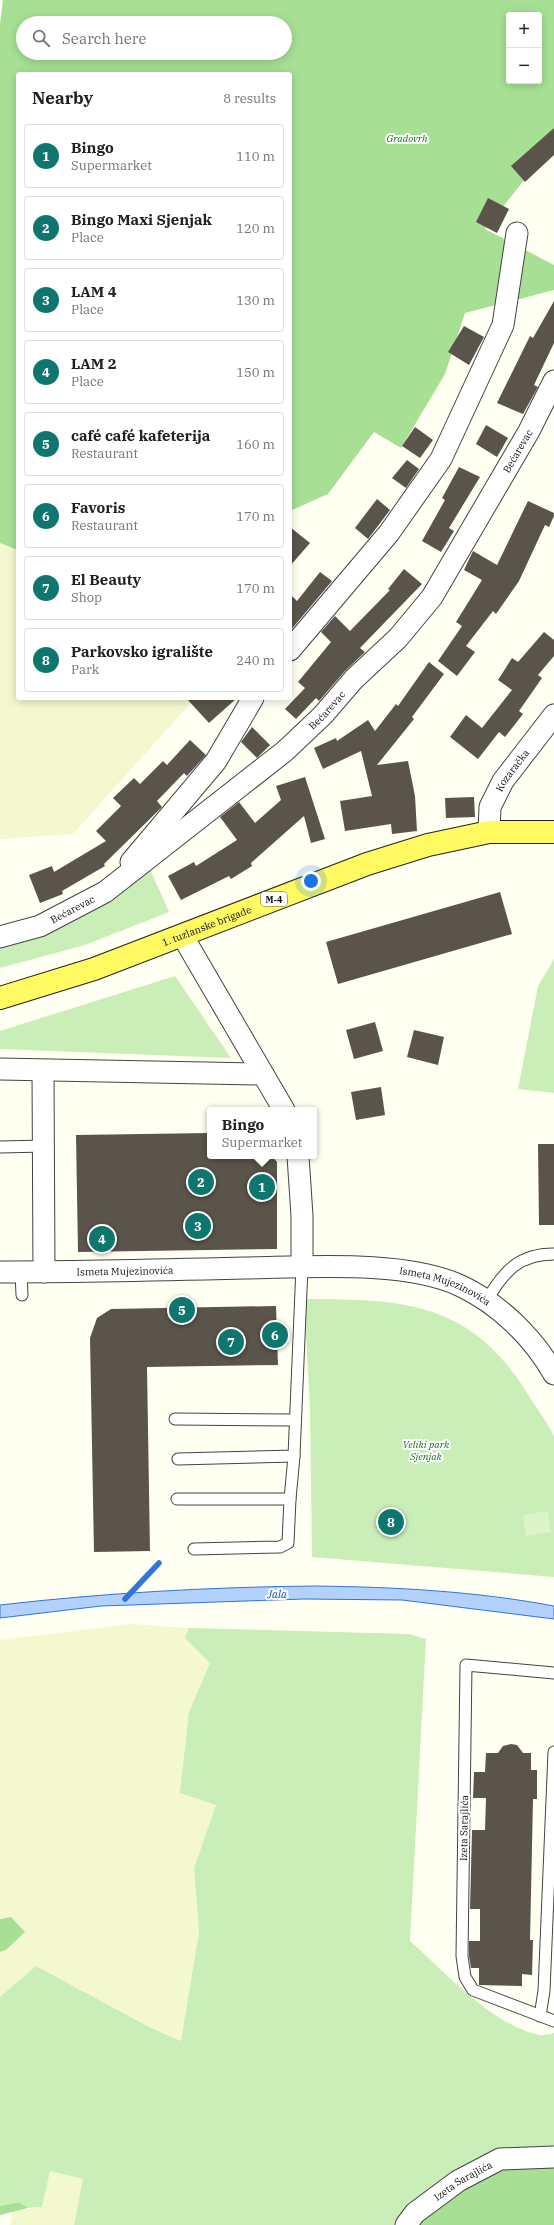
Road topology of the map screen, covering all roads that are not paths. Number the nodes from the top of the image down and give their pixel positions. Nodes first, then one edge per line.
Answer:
1 (517, 233) dead end
2 (554, 381) edge
3 (292, 648) edge
4 (252, 700) edge
5 (554, 715) edge
6 (490, 832) junction
7 (554, 832) edge
8 (106, 892) junction
9 (182, 935) junction
10 (0, 937) edge
11 (0, 998) edge
12 (0, 1069) edge
13 (43, 1071) junction
14 (261, 1074) junction
15 (282, 1107) edge
16 (44, 1146) junction
17 (0, 1147) edge
18 (298, 1159) edge
19 (554, 1254) edge
20 (302, 1267) junction
21 (0, 1272) edge
22 (21, 1272) junction
23 (44, 1272) junction
24 (22, 1295) dead end
25 (487, 1300) junction
26 (554, 1374) edge
27 (175, 1419) dead end
28 (295, 1420) junction
29 (294, 1456) junction
30 (178, 1459) dead end
31 (178, 1499) dead end
32 (290, 1499) junction
33 (194, 1549) dead end
34 (554, 1673) edge
35 (554, 1752) edge
36 (540, 2016) junction
37 (554, 2021) edge
38 (554, 2157) edge
39 (406, 2225) edge

1 - 3 street
2 - 8 street, Bećarevac
4 - 8 street
5 - 6 street, Kozaračka
6 - 7 main road, 1. tuzlanske brigade / M-4
6 - 9 main road, 1. tuzlanske brigade / M-4
8 - 10 street, Bećarevac
9 - 11 main road, 1. tuzlanske brigade / M-4
9 - 14 street
12 - 13 street
13 - 14 street
13 - 16 street
14 - 15 street
16 - 17 lane
16 - 23 street
18 - 20 street
19 - 25 lane
20 - 23 street, Ismeta Mujezinovića
20 - 25 street, Ismeta Mujezinovića
20 - 28 lane
21 - 22 street, Ismeta Mujezinovića
22 - 23 street, Ismeta Mujezinovića
22 - 24 lane
25 - 26 street, Ismeta Mujezinovića
27 - 28 lane
28 - 29 lane
29 - 30 lane
29 - 32 lane
31 - 32 lane
32 - 33 lane
34 - 36 lane, Izeta Sarajlića
35 - 36 lane
36 - 37 lane, Izeta Sarajlića
38 - 39 street, Izeta Sarajlića

